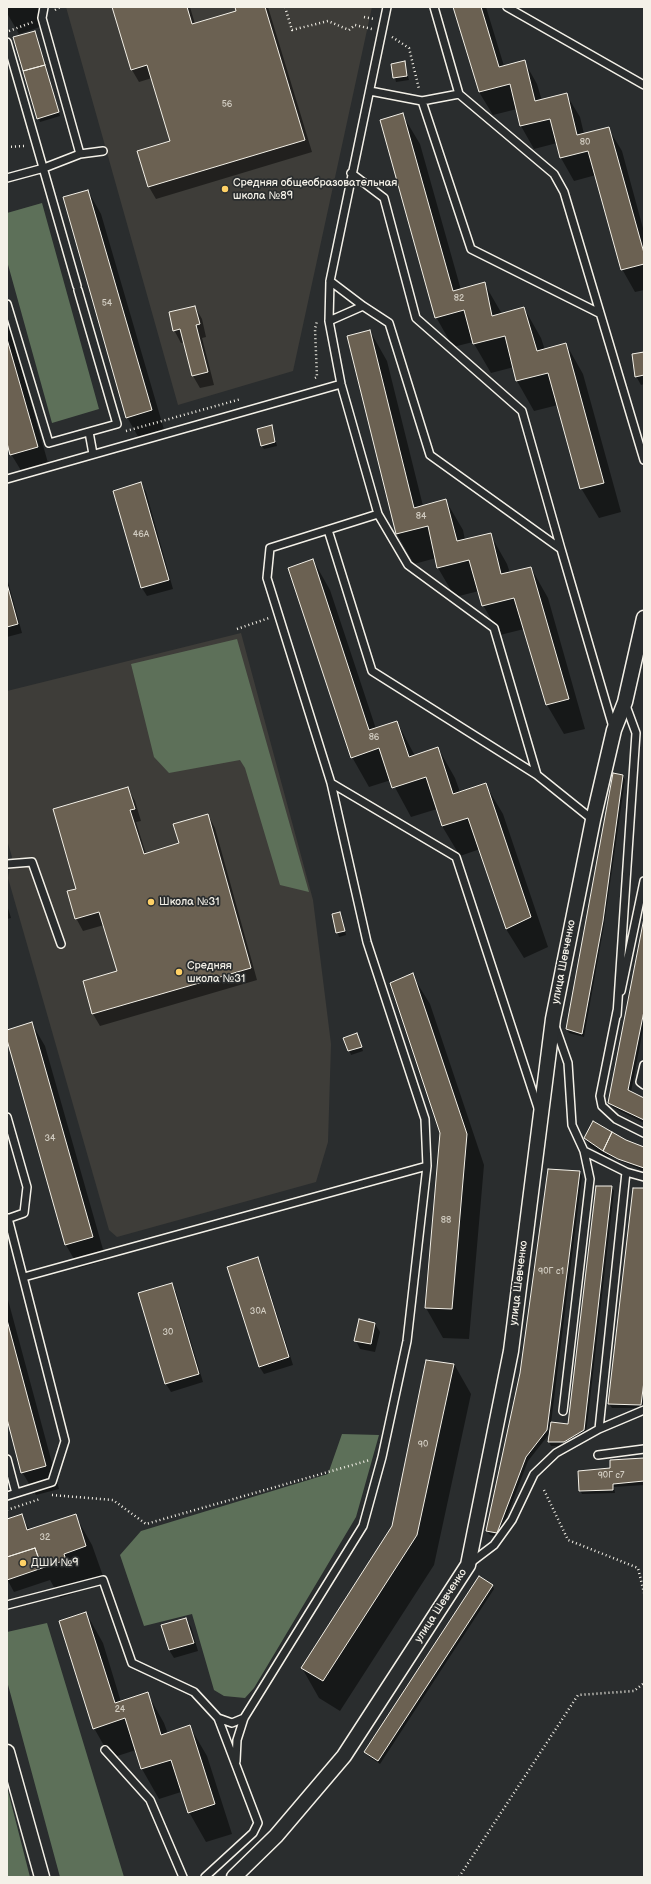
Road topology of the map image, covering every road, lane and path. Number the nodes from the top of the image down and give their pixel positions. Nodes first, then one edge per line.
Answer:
1 (44, 7) edge
2 (285, 7) edge
3 (387, 7) edge
4 (434, 7) edge
5 (507, 7) edge
6 (42, 18) junction
7 (328, 21) dead end
8 (7, 31) edge
9 (7, 42) edge
10 (644, 85) edge
11 (370, 91) junction
12 (459, 94) junction
13 (422, 101) junction
14 (25, 146) dead end
15 (7, 147) edge
16 (103, 151) dead end
17 (80, 154) junction
18 (44, 168) junction
19 (351, 173) junction
20 (7, 178) edge
21 (330, 281) junction
22 (7, 304) edge
23 (362, 306) junction
24 (599, 313) junction
25 (318, 314) dead end
26 (329, 321) junction
27 (310, 380) dead end
28 (341, 384) junction
29 (242, 399) dead end
30 (89, 432) junction
31 (121, 433) dead end
32 (93, 454) junction
33 (644, 460) edge
34 (7, 479) edge
35 (378, 514) junction
36 (328, 530) junction
37 (561, 549) junction
38 (277, 616) junction
39 (644, 618) edge
40 (237, 629) dead end
41 (642, 637) edge
42 (625, 702) junction
43 (614, 730) junction
44 (537, 775) junction
45 (331, 783) junction
46 (593, 820) junction
47 (7, 864) edge
48 (644, 880) edge
49 (61, 944) dead end
50 (617, 1014) junction
51 (553, 1019) junction
52 (644, 1065) edge
53 (644, 1085) edge
54 (540, 1112) junction
55 (7, 1117) edge
56 (644, 1133) edge
57 (584, 1151) junction
58 (427, 1166) junction
59 (626, 1172) junction
60 (644, 1178) edge
61 (7, 1219) edge
62 (24, 1277) junction
63 (644, 1410) edge
64 (563, 1411) dead end
65 (599, 1429) junction
66 (644, 1449) edge
67 (598, 1455) dead end
68 (382, 1457) junction
69 (7, 1459) edge
70 (544, 1490) dead end
71 (16, 1492) junction
72 (7, 1496) edge
73 (7, 1510) edge
74 (468, 1565) junction
75 (644, 1593) edge
76 (7, 1604) edge
77 (644, 1683) edge
78 (218, 1718) junction
79 (244, 1718) junction
80 (105, 1750) dead end
81 (7, 1752) edge
82 (236, 1761) junction
83 (42, 1877) edge
84 (183, 1877) edge
85 (205, 1877) edge
86 (234, 1877) edge
87 (459, 1877) edge

1 - 6 lane
2 - 7 path
3 - 11 lane
4 - 12 lane
5 - 10 lane
6 - 8 path
6 - 17 lane
9 - 18 lane
11 - 13 lane
11 - 19 lane
12 - 13 lane
12 - 24 lane
13 - 24 lane
14 - 15 path
16 - 17 lane
17 - 18 lane
18 - 20 lane
18 - 30 lane
19 - 21 lane
19 - 37 lane
21 - 23 lane
21 - 26 lane
22 - 30 lane
23 - 26 lane
23 - 37 lane
24 - 33 lane
25 - 27 path
26 - 28 lane
28 - 32 lane
28 - 35 lane
29 - 31 path
30 - 32 lane
32 - 34 lane
35 - 36 lane
35 - 44 lane
36 - 38 lane
36 - 44 lane
37 - 43 lane
38 - 40 path
38 - 45 lane
39 - 41 street, улица Шевченко
41 - 42 street, улица Шевченко
42 - 43 street, улица Шевченко
42 - 50 lane
43 - 46 street, улица Шевченко
44 - 46 lane
45 - 54 lane
45 - 58 lane
46 - 51 street, улица Шевченко
47 - 49 lane
48 - 50 lane
50 - 56 lane
51 - 54 street, улица Шевченко
51 - 57 lane
52 - 53 lane
54 - 74 street, улица Шевченко
55 - 61 lane
57 - 59 lane
57 - 64 lane
58 - 62 lane
58 - 68 lane
59 - 60 lane
59 - 65 lane
61 - 62 lane
62 - 71 lane
63 - 65 lane
65 - 74 lane
66 - 67 lane
68 - 73 path
68 - 79 lane
69 - 71 lane
70 - 75 path
71 - 72 lane
74 - 86 street, улица Шевченко
76 - 78 lane
77 - 87 path
78 - 79 lane
78 - 82 lane
79 - 82 lane
80 - 84 lane
81 - 83 street
82 - 85 lane

